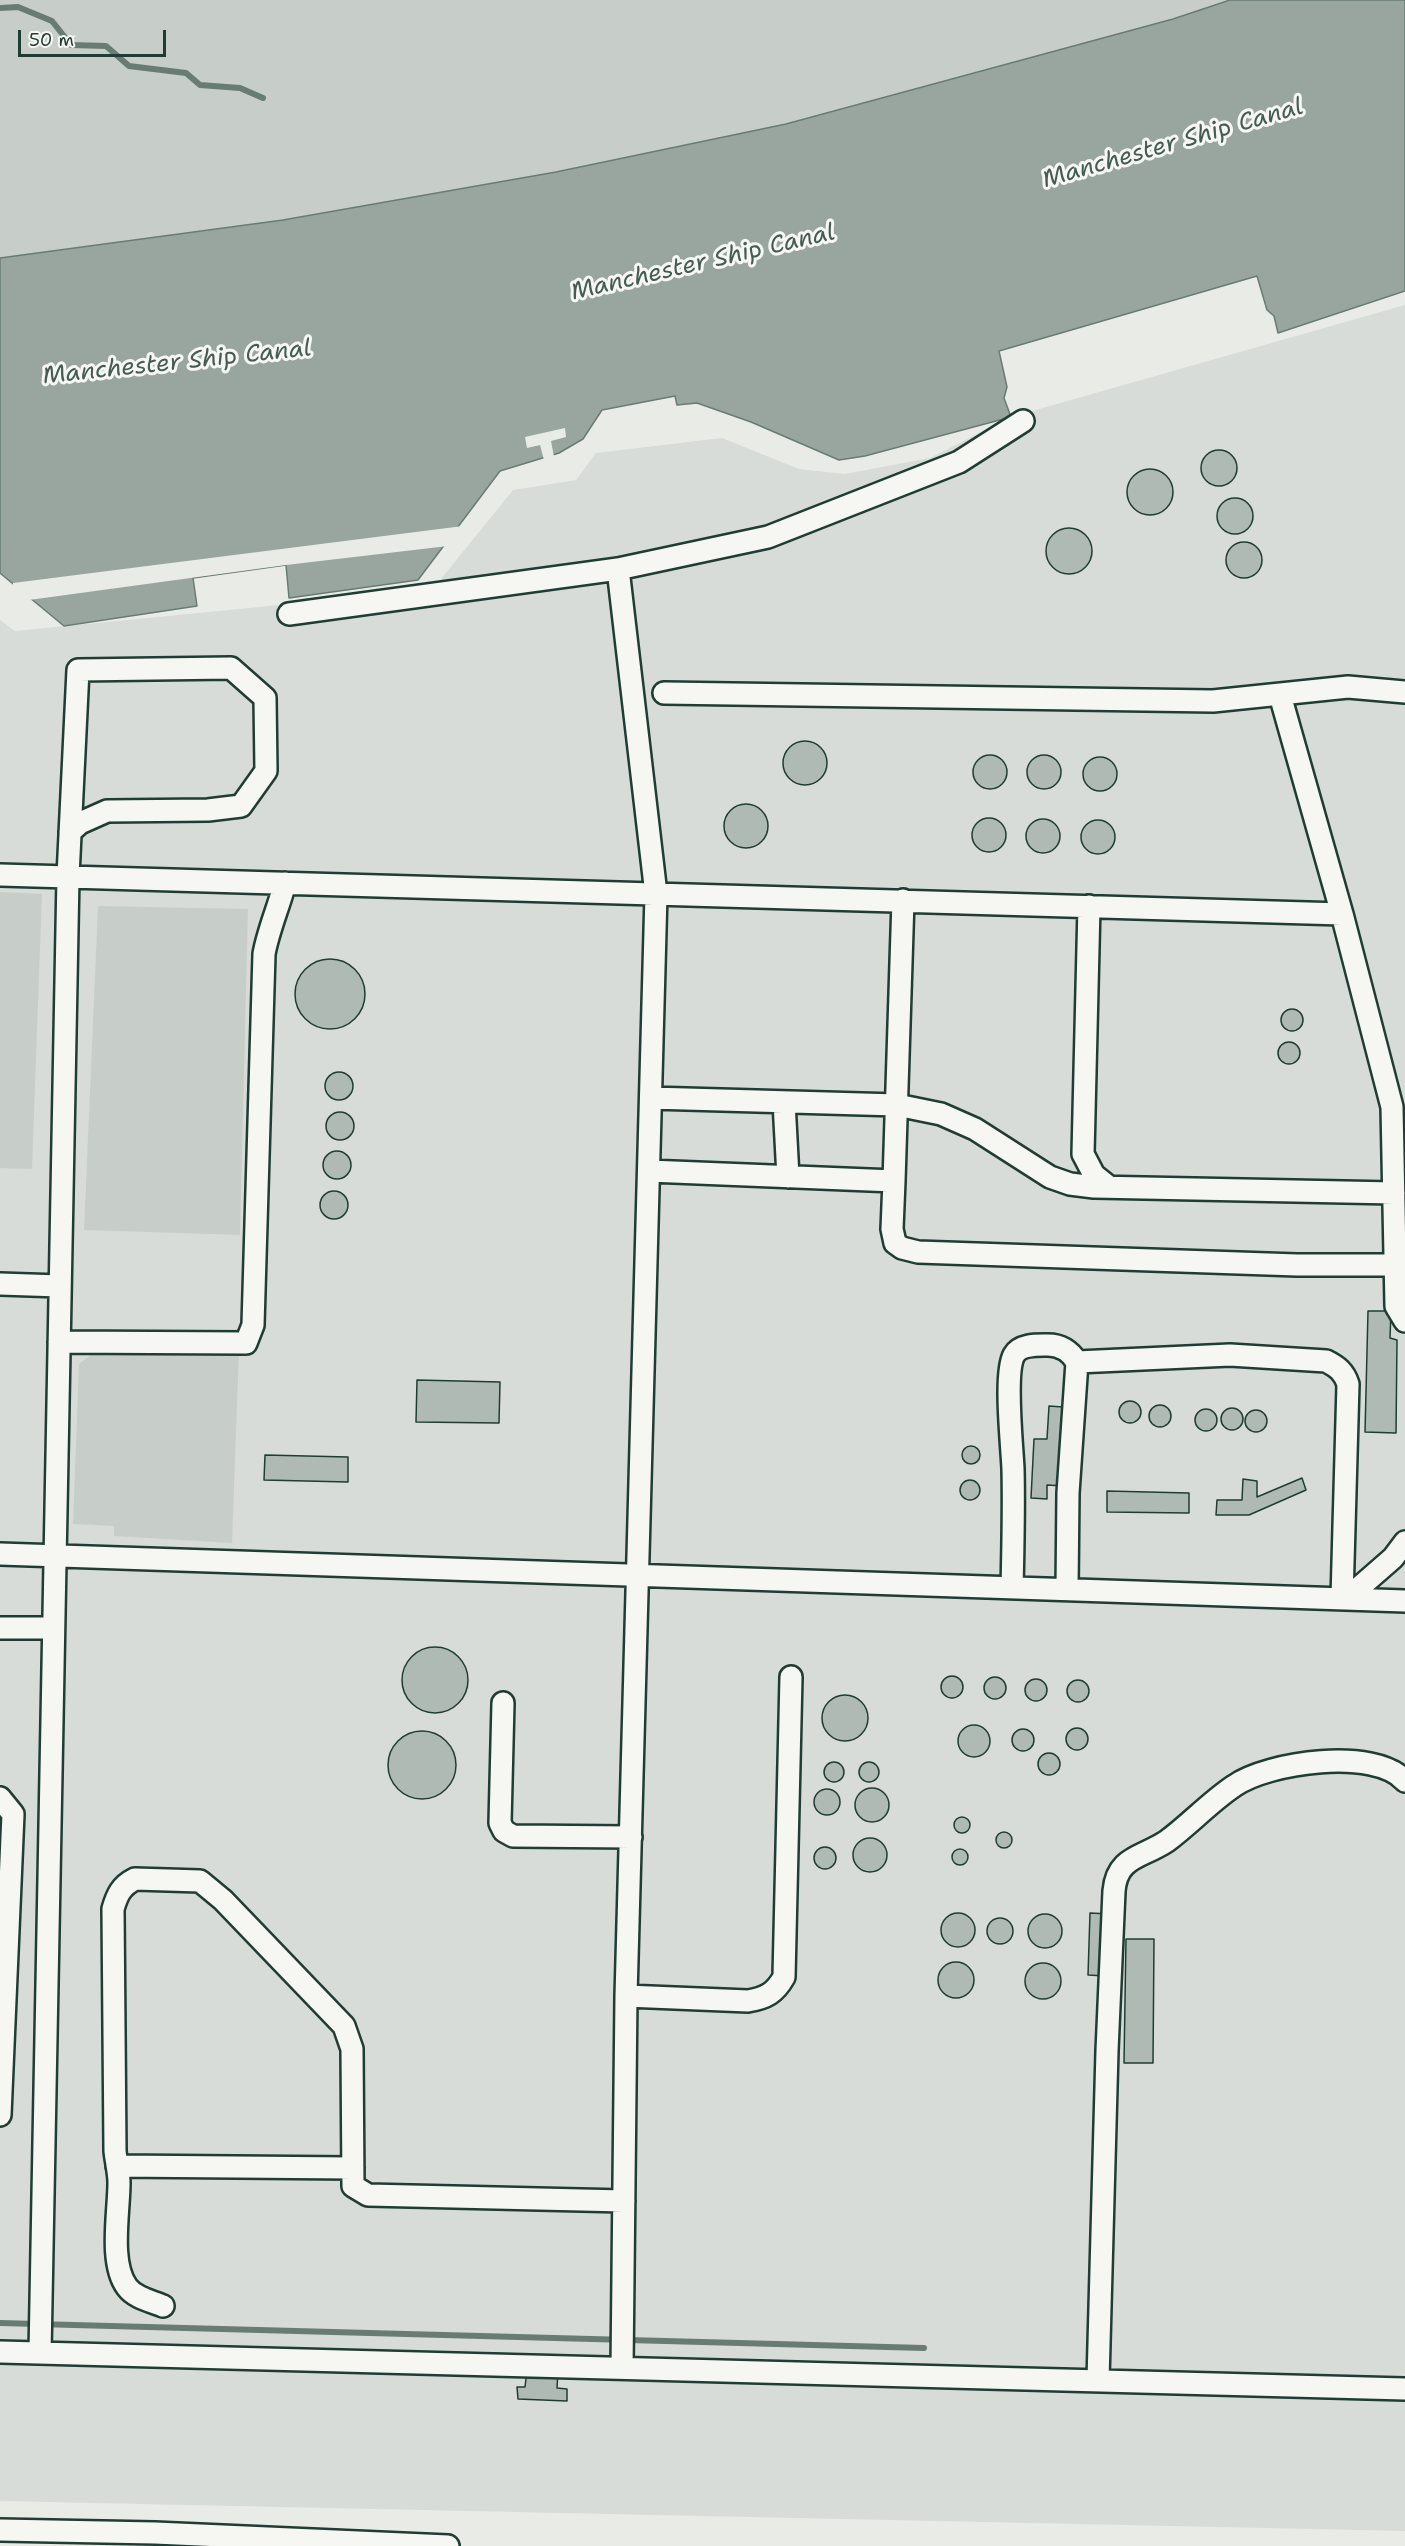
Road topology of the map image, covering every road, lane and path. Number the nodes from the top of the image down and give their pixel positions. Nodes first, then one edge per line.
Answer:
1 (1023, 421) dead end
2 (618, 569) junction
3 (289, 614) dead end
4 (1405, 692) edge
5 (664, 693) dead end
6 (1280, 695) junction
7 (70, 832) junction
8 (0, 875) edge
9 (68, 876) junction
10 (285, 883) junction
11 (656, 894) junction
12 (903, 900) junction
13 (1089, 906) junction
14 (1342, 914) junction
15 (651, 1098) junction
16 (784, 1102) junction
17 (897, 1105) junction
18 (649, 1171) junction
19 (788, 1177) junction
20 (894, 1181) junction
21 (1109, 1187) junction
22 (1394, 1193) junction
23 (1395, 1264) junction
24 (0, 1284) edge
25 (60, 1286) junction
26 (1405, 1321) edge
27 (59, 1342) junction
28 (1077, 1362) junction
29 (1405, 1542) edge
30 (0, 1554) edge
31 (55, 1556) junction
32 (638, 1575) junction
33 (1012, 1587) junction
34 (1067, 1589) junction
35 (1344, 1599) junction
36 (1405, 1601) edge
37 (0, 1628) edge
38 (53, 1628) junction
39 (791, 1677) dead end
40 (503, 1703) dead end
41 (1405, 1781) edge
42 (0, 1798) edge
43 (631, 1837) junction
44 (626, 1996) junction
45 (0, 2115) edge
46 (117, 2166) junction
47 (353, 2168) junction
48 (624, 2201) junction
49 (163, 2306) dead end
50 (0, 2352) edge
51 (40, 2353) junction
52 (622, 2368) junction
53 (1098, 2380) junction
54 (1405, 2389) edge
55 (0, 2530) edge
56 (448, 2546) edge

1 - 2 lane
2 - 3 lane
2 - 11 lane
4 - 6 lane
5 - 6 lane
6 - 14 lane
7 - 7 lane
7 - 9 lane
8 - 9 lane
9 - 10 lane
9 - 25 lane
10 - 11 lane
10 - 27 lane
11 - 12 lane
11 - 15 lane
12 - 13 lane
12 - 17 lane
13 - 14 lane
13 - 21 lane
14 - 22 lane
15 - 16 lane
15 - 18 lane
16 - 17 lane
16 - 19 lane
17 - 20 lane
17 - 21 lane
18 - 19 lane
18 - 32 lane
19 - 20 lane
20 - 23 lane
21 - 22 lane
22 - 23 lane
23 - 26 lane
24 - 25 lane
25 - 27 lane
27 - 31 lane
28 - 33 lane
28 - 34 lane
28 - 35 lane
29 - 35 lane
30 - 31 lane
31 - 32 lane
31 - 38 lane
32 - 33 lane
32 - 43 lane
33 - 34 lane
34 - 35 lane
35 - 36 lane
37 - 38 lane
38 - 51 lane
39 - 44 lane
40 - 43 lane
41 - 53 lane
42 - 45 lane
43 - 44 lane
44 - 48 lane
46 - 47 lane
46 - 47 lane
46 - 49 lane
47 - 48 lane
48 - 52 lane
50 - 51 lane
51 - 52 lane
52 - 53 lane
53 - 54 lane
55 - 56 lane

